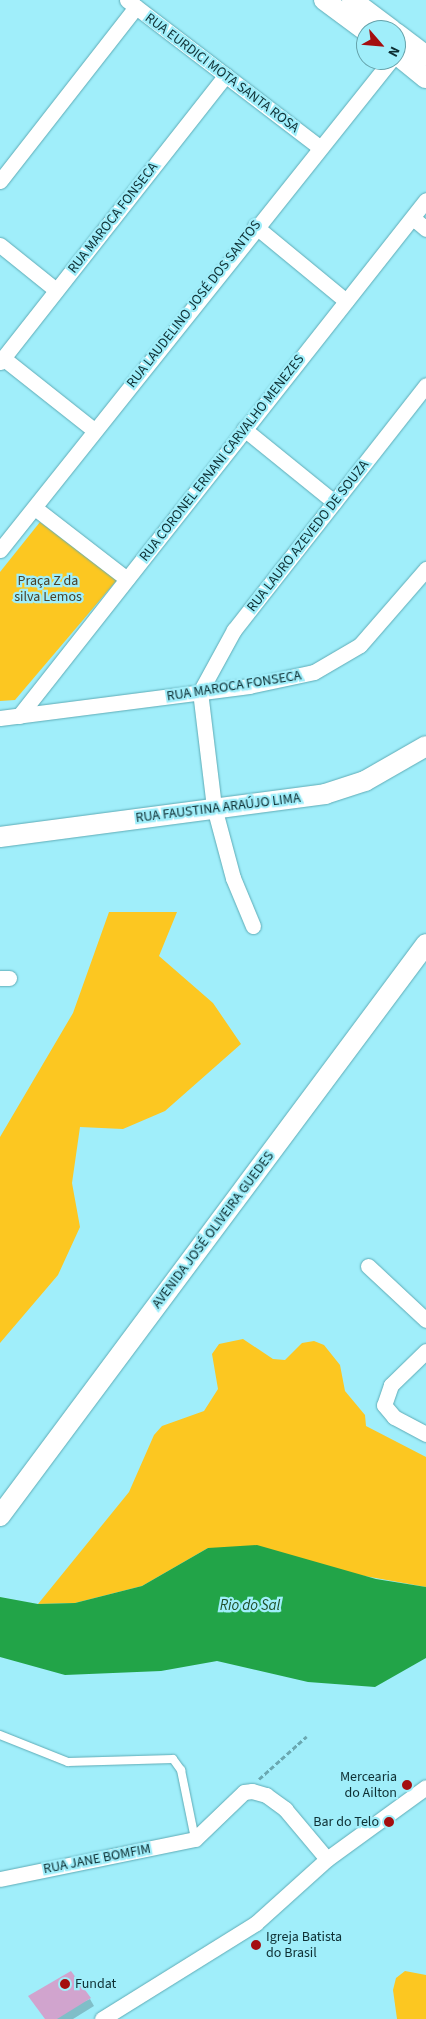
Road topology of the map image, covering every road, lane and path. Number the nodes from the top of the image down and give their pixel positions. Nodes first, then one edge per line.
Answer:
1 (324, 0) edge
2 (355, 1) edge
3 (131, 3) edge
4 (374, 20) edge
5 (356, 24) edge
6 (406, 46) edge
7 (406, 53) edge
8 (426, 56) edge
9 (382, 70) edge
10 (226, 75) junction
11 (426, 78) edge
12 (318, 146) junction
13 (0, 181) edge
14 (426, 200) edge
15 (413, 218) junction
16 (255, 226) junction
17 (426, 229) edge
18 (0, 245) edge
19 (56, 290) junction
20 (346, 301) junction
21 (1, 360) edge
22 (426, 385) edge
23 (244, 428) junction
24 (95, 431) junction
25 (334, 502) junction
26 (35, 508) junction
27 (0, 550) edge
28 (426, 569) edge
29 (127, 579) junction
30 (200, 692) junction
31 (19, 716) junction
32 (0, 718) edge
33 (426, 746) edge
34 (214, 807) junction
35 (0, 837) edge
36 (253, 926) dead end
37 (426, 944) edge
38 (368, 1266) dead end
39 (426, 1320) edge
40 (426, 1351) edge
41 (426, 1434) edge
42 (0, 1516) edge
43 (0, 1735) edge
44 (307, 1736) dead end
45 (426, 1787) edge
46 (244, 1792) junction
47 (194, 1839) junction
48 (327, 1859) junction
49 (0, 1879) edge
50 (102, 2019) edge

1 - 5 street
2 - 4 street
3 - 10 street, RUA EURDICI MOTA SANTA ROSA
3 - 13 street
6 - 8 street
7 - 11 street
9 - 12 street, RUA LAUDELINO JOSÉ DOS SANTOS
10 - 12 street, RUA EURDICI MOTA SANTA ROSA
10 - 19 street, RUA MAROCA FONSECA
12 - 16 street, RUA LAUDELINO JOSÉ DOS SANTOS
14 - 15 street, RUA CORONEL ERNANI CARVALHO MENEZES
15 - 17 street
15 - 20 street, RUA CORONEL ERNANI CARVALHO MENEZES
16 - 20 street
16 - 24 street, RUA LAUDELINO JOSÉ DOS SANTOS
18 - 19 street
19 - 21 street, RUA MAROCA FONSECA
20 - 23 street, RUA CORONEL ERNANI CARVALHO MENEZES
21 - 24 street
22 - 25 street, RUA LAURO AZEVEDO DE SOUZA
23 - 25 street
23 - 29 street, RUA CORONEL ERNANI CARVALHO MENEZES
24 - 26 street, RUA LAUDELINO JOSÉ DOS SANTOS
25 - 30 street, RUA LAURO AZEVEDO DE SOUZA
26 - 27 street, RUA LAUDELINO JOSÉ DOS SANTOS
26 - 29 street
28 - 30 street, RUA MAROCA FONSECA
29 - 31 street, RUA CORONEL ERNANI CARVALHO MENEZES
30 - 31 street, RUA MAROCA FONSECA
30 - 34 street
31 - 32 street, RUA MAROCA FONSECA
33 - 34 street, RUA FAUSTINA ARAÚJO LIMA
34 - 35 street, RUA FAUSTINA ARAÚJO LIMA
34 - 36 street
37 - 42 street, AVENIDA JOSÉ OLIVEIRA GUEDES
38 - 39 street
40 - 41 street
43 - 47 lane
44 - 46 path
45 - 48 street
46 - 47 street
46 - 48 street
47 - 49 street, RUA JANE BOMFIM
48 - 50 street

